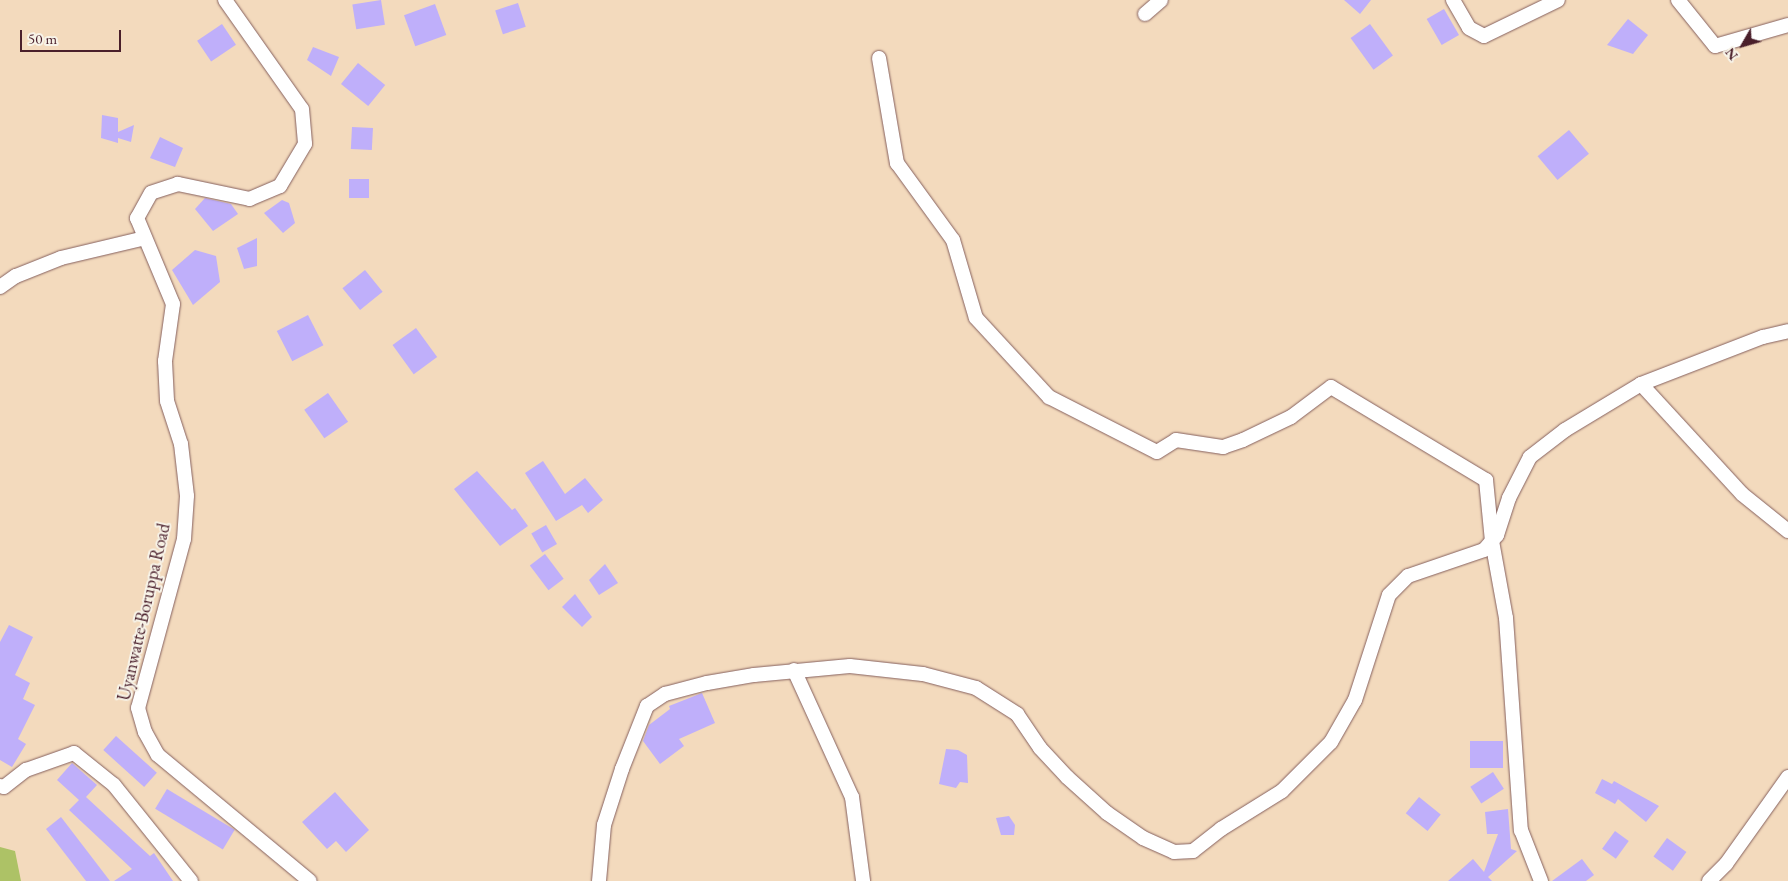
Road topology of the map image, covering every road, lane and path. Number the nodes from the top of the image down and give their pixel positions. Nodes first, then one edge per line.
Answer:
1 (225, 0) edge
2 (1161, 0) edge
3 (1453, 0) edge
4 (1558, 0) edge
5 (1678, 0) edge
6 (1145, 14) dead end
7 (1788, 25) edge
8 (879, 58) dead end
9 (145, 238) junction
10 (0, 287) edge
11 (1788, 331) edge
12 (1641, 384) junction
13 (1788, 531) edge
14 (1492, 541) junction
15 (794, 670) junction
16 (1788, 777) edge
17 (0, 786) edge
18 (191, 881) edge
19 (310, 881) edge
20 (599, 881) edge
21 (863, 881) edge
22 (1541, 881) edge
23 (1709, 881) edge

1 - 9 street, Uyanwatte-Boruppa Road
2 - 6 street
3 - 4 street
5 - 7 street
8 - 14 street
9 - 10 street
9 - 19 street, Uyanwatte-Boruppa Road
11 - 12 street
12 - 13 street
12 - 14 street
14 - 15 street
14 - 22 street
15 - 20 street
15 - 21 street
16 - 23 street
17 - 18 street

